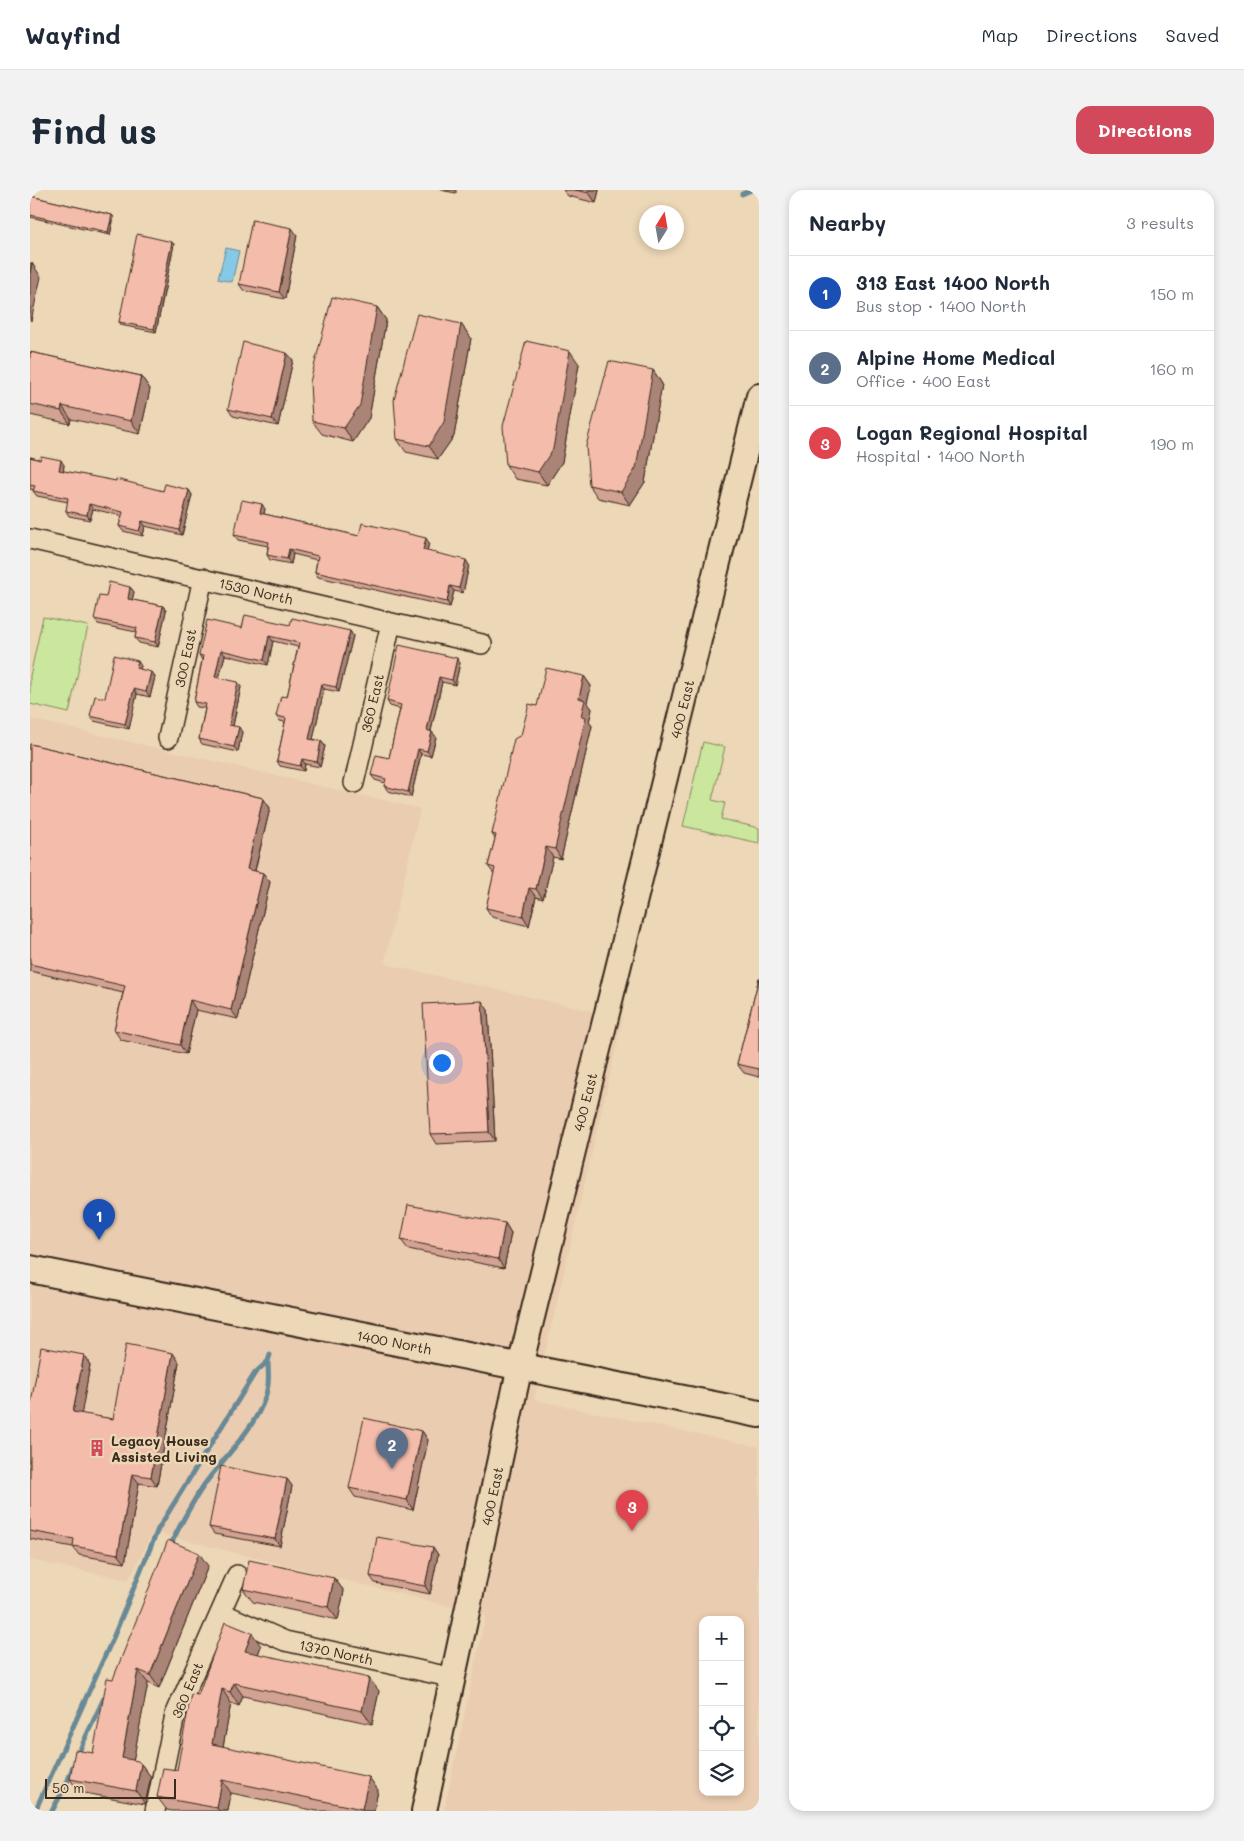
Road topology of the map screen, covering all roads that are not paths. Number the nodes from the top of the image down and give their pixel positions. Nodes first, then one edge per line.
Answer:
1 (759, 396) edge
2 (30, 539) edge
3 (203, 578) junction
4 (391, 622) junction
5 (482, 644) dead end
6 (168, 738) dead end
7 (354, 783) dead end
8 (30, 1269) edge
9 (520, 1366) junction
10 (759, 1414) edge
11 (237, 1575) dead end
12 (222, 1613) junction
13 (454, 1678) junction
14 (155, 1811) edge
15 (424, 1811) edge

1 - 9 street, 400 East
2 - 3 street, 1530 North
3 - 4 street, 1530 North
3 - 6 street, 300 East
4 - 5 street, 1530 North
4 - 7 street, 360 East
8 - 9 main road, 1400 North
9 - 10 main road, 1400 North
9 - 13 street, 400 East
11 - 12 street, 360 East
12 - 13 street, 1370 North
12 - 14 street, 360 East
13 - 15 street, 400 East

